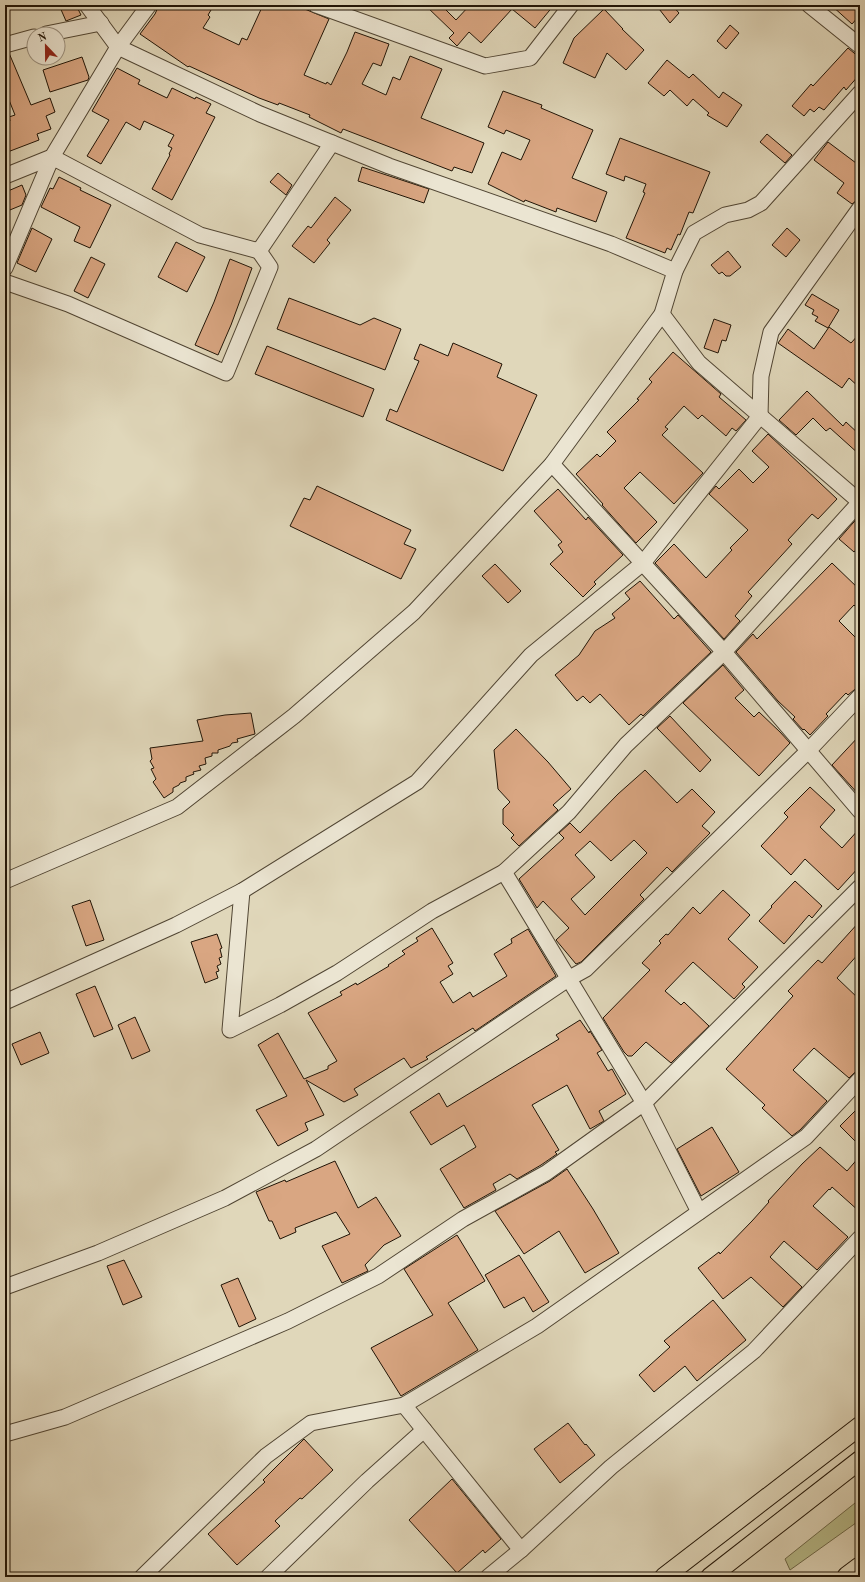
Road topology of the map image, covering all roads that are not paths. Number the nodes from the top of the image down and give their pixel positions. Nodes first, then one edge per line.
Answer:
1 (87, 5) edge
2 (148, 5) edge
3 (316, 5) edge
4 (571, 5) edge
5 (809, 5) edge
6 (339, 9) edge
7 (101, 23) junction
8 (66, 30) edge
9 (26, 38) edge
10 (5, 45) edge
11 (860, 46) edge
12 (118, 47) junction
13 (860, 93) edge
14 (332, 143) junction
15 (52, 157) junction
16 (5, 176) edge
17 (860, 208) edge
18 (259, 251) junction
19 (5, 268) edge
20 (675, 271) junction
21 (5, 282) edge
22 (662, 314) junction
23 (760, 416) junction
24 (552, 464) junction
25 (860, 502) edge
26 (643, 563) junction
27 (724, 652) junction
28 (860, 696) edge
29 (808, 751) junction
30 (860, 810) edge
31 (504, 872) junction
32 (5, 881) edge
33 (860, 887) edge
34 (242, 891) junction
35 (568, 979) junction
36 (5, 1002) edge
37 (860, 1079) edge
38 (644, 1103) junction
39 (699, 1212) junction
40 (860, 1238) edge
41 (5, 1288) edge
42 (404, 1405) junction
43 (860, 1426) edge
44 (424, 1430) junction
45 (5, 1434) edge
46 (860, 1460) edge
47 (521, 1550) junction
48 (860, 1568) edge
49 (142, 1577) edge
50 (268, 1577) edge
51 (488, 1577) edge
52 (664, 1577) edge
53 (710, 1577) edge
54 (848, 1577) edge

1 - 7 street
2 - 12 street
3 - 6 street
4 - 6 street
5 - 11 street
7 - 8 street
7 - 12 street
9 - 10 street
12 - 14 street
12 - 15 street
13 - 20 street
14 - 18 street
14 - 20 street
15 - 16 street
15 - 18 street
15 - 19 street
17 - 23 street
18 - 21 street
20 - 22 street
22 - 23 street
22 - 24 street
23 - 25 street
23 - 26 street
24 - 26 street
24 - 32 street
25 - 27 street
26 - 27 street
26 - 34 street
27 - 29 street
27 - 31 street
28 - 29 street
29 - 30 street
29 - 35 street
31 - 34 street
31 - 35 street
33 - 38 street
34 - 36 street
35 - 38 street
35 - 41 street
37 - 39 street
38 - 39 street
38 - 45 street
39 - 42 street
40 - 47 street
42 - 44 street
42 - 49 street
43 - 52 main road
44 - 47 street
44 - 50 street
46 - 53 main road
47 - 51 street
48 - 54 highway

